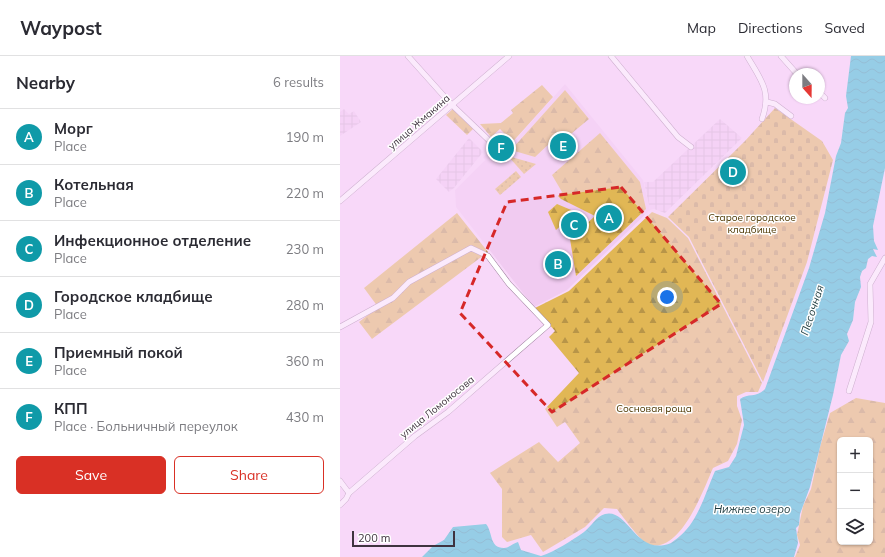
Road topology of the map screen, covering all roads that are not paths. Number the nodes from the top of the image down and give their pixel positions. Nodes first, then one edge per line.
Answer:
1 (408, 56) edge
2 (509, 56) edge
3 (611, 56) edge
4 (747, 56) edge
5 (781, 56) edge
6 (792, 68) edge
7 (767, 102) junction
8 (451, 104) junction
9 (791, 116) dead end
10 (762, 119) dead end
11 (691, 147) dead end
12 (499, 150) dead end
13 (340, 201) edge
14 (885, 258) edge
15 (340, 327) edge
16 (849, 391) dead end
17 (340, 482) edge
18 (349, 493) junction
19 (340, 504) edge

1 - 8 street
2 - 8 street, улица Жмакина
3 - 11 street
4 - 7 street
5 - 6 street
7 - 9 street
7 - 10 street
8 - 12 street
8 - 13 street, улица Жмакина
14 - 16 street
15 - 18 street, улица Ломоносова
17 - 18 street
18 - 19 street, улица Ломоносова

